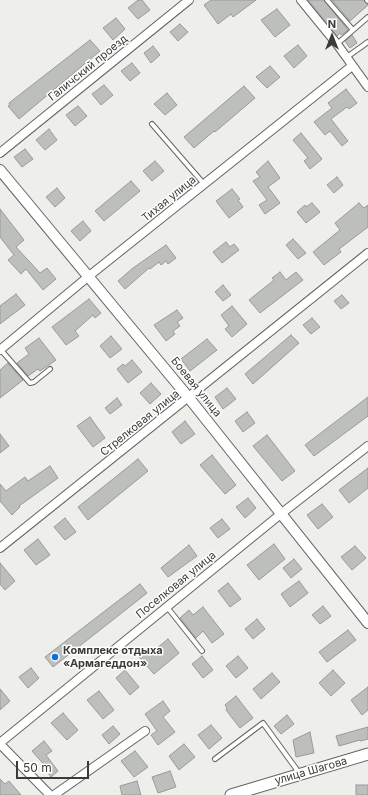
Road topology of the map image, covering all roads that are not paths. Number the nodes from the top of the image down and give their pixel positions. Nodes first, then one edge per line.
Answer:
1 (189, 0) edge
2 (301, 0) edge
3 (327, 0) edge
4 (368, 17) edge
5 (353, 30) junction
6 (368, 42) edge
7 (337, 44) junction
8 (346, 57) junction
9 (352, 66) junction
10 (368, 87) edge
11 (152, 124) dead end
12 (0, 153) edge
13 (0, 170) edge
14 (204, 184) junction
15 (368, 253) edge
16 (89, 276) junction
17 (0, 350) edge
18 (50, 369) dead end
19 (189, 398) junction
20 (368, 446) edge
21 (282, 514) junction
22 (0, 548) edge
23 (167, 607) junction
24 (368, 623) edge
25 (202, 651) dead end
26 (145, 731) dead end
27 (0, 743) edge
28 (368, 754) edge
29 (215, 759) dead end
30 (300, 774) junction
31 (236, 794) edge
32 (50, 795) edge
33 (54, 795) edge

1 - 12 street, Галичский проезд
2 - 7 street
3 - 5 lane
4 - 5 lane
5 - 7 lane
6 - 8 lane
7 - 8 street
8 - 9 street
9 - 10 street
9 - 14 street, Тихая улица
11 - 14 lane
13 - 16 street, Боевая улица
14 - 16 street, Тихая улица
15 - 19 street, Стрелковая улица
16 - 17 street, Тихая улица
16 - 19 street, Боевая улица
17 - 18 lane
19 - 21 street, Боевая улица
19 - 22 street, Стрелковая улица
20 - 21 street, Поселковая улица
21 - 23 street, Поселковая улица
21 - 24 street, Боевая улица
23 - 25 lane
23 - 27 street, Поселковая улица
26 - 33 street
27 - 32 street
28 - 30 main road, улица Шагова
29 - 30 lane
30 - 31 main road, улица Шагова

